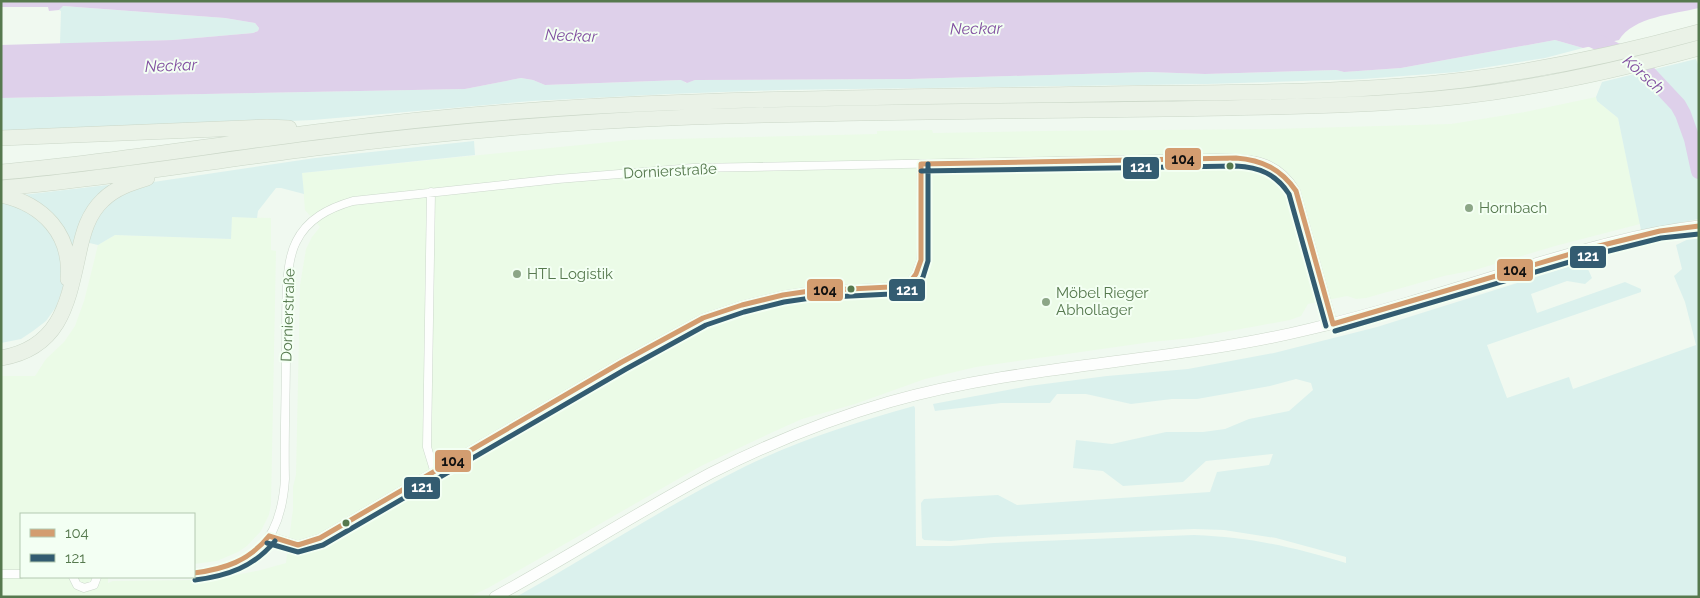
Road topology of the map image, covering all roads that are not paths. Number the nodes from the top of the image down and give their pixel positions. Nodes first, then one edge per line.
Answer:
1 (1699, 32) edge
2 (1699, 48) edge
3 (323, 131) junction
4 (1, 138) edge
5 (921, 164) junction
6 (182, 166) junction
7 (1, 172) edge
8 (1, 188) edge
9 (431, 192) junction
10 (1, 195) edge
11 (1699, 226) edge
12 (1333, 324) junction
13 (1, 348) edge
14 (1, 358) edge
15 (434, 470) junction
16 (269, 536) junction
17 (195, 573) edge
18 (1, 574) edge
19 (20, 574) edge
20 (74, 578) edge
21 (98, 578) edge
22 (495, 597) edge

1 - 3 highway
2 - 6 highway
3 - 4 highway
3 - 7 highway
5 - 9 street, Dornierstraße
5 - 12 street, Dornierstraße
5 - 15 street
6 - 8 highway
6 - 14 highway
9 - 15 street
9 - 16 street, Dornierstraße
10 - 13 highway
11 - 12 main road
12 - 22 main road
15 - 16 street
16 - 17 street, Dornierstraße
18 - 19 street
20 - 21 street

